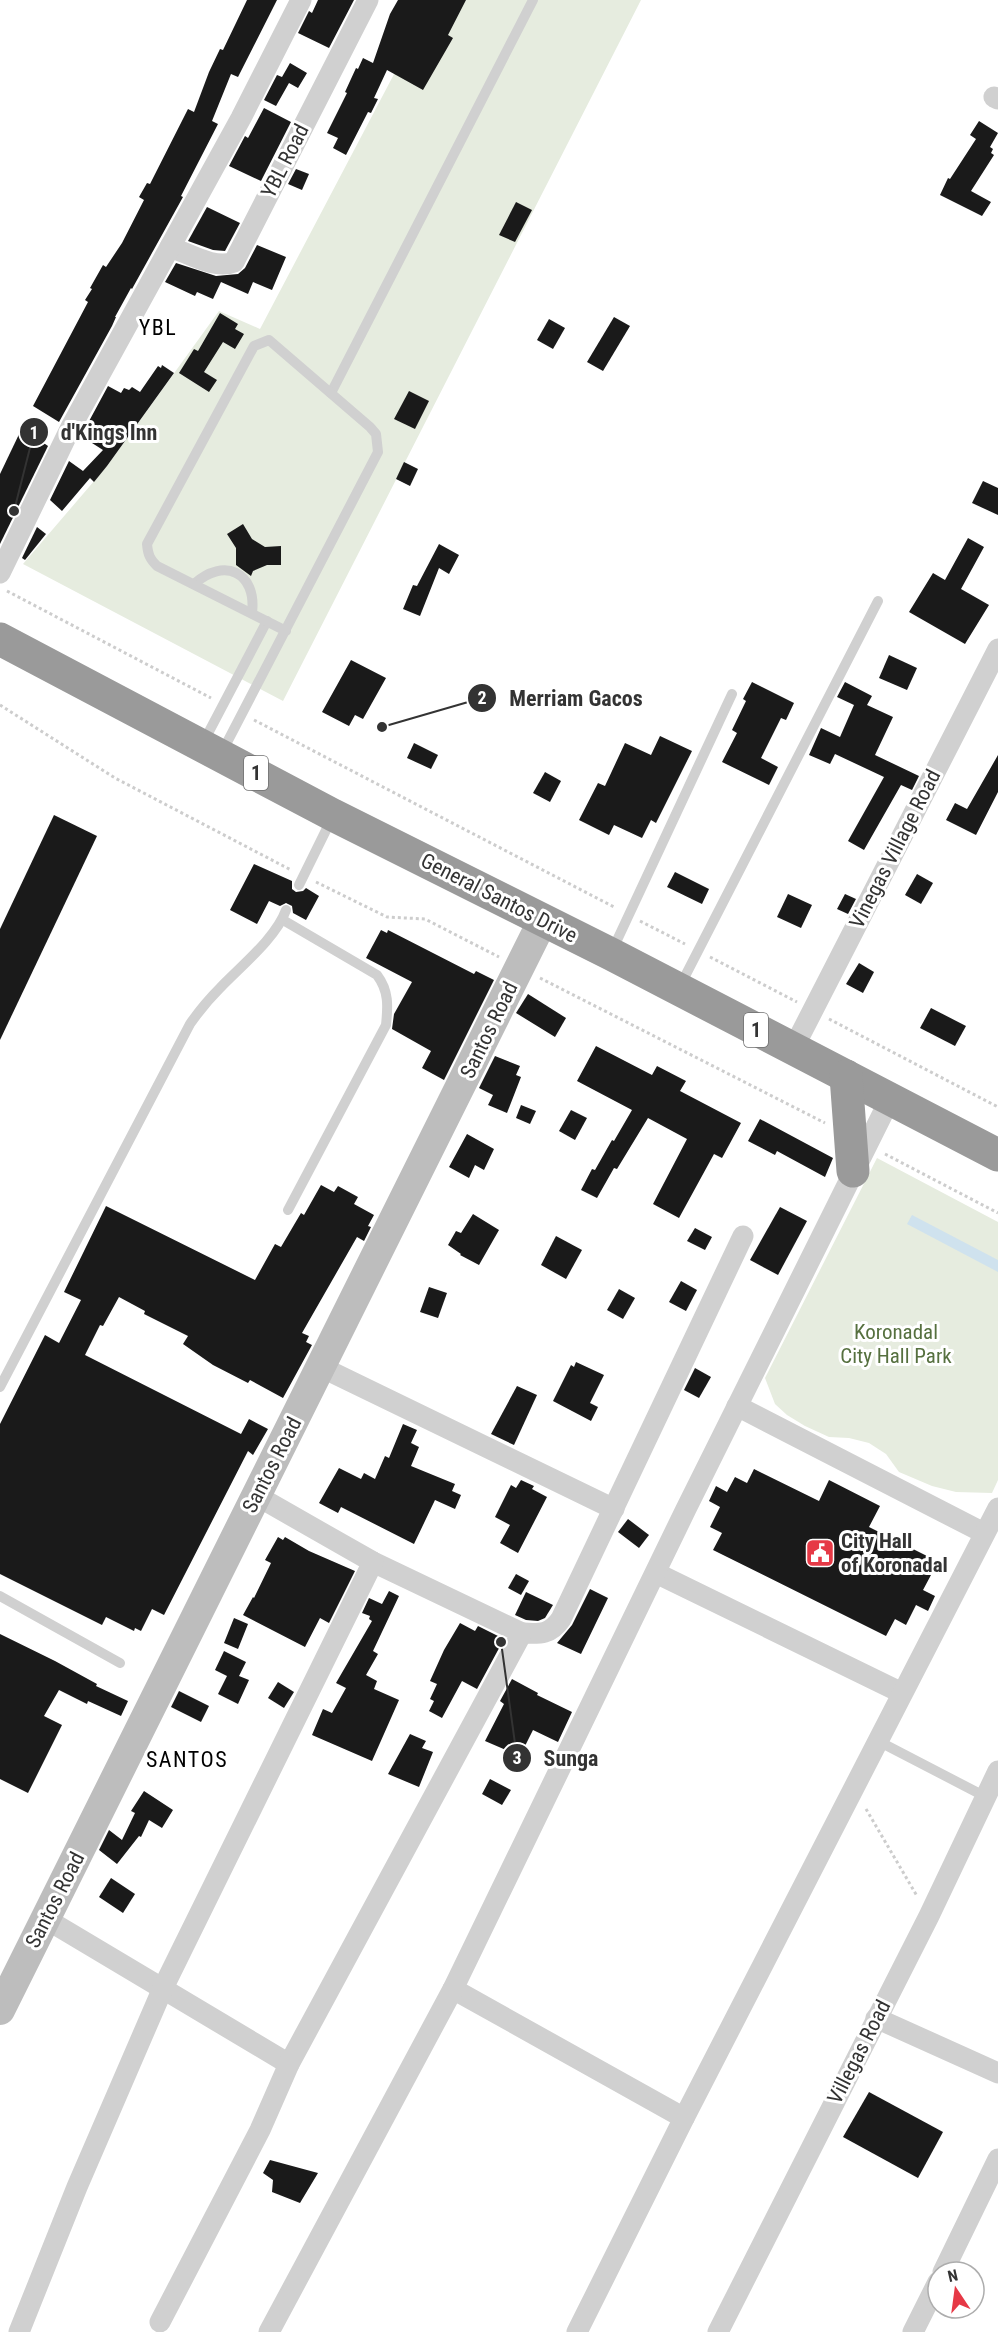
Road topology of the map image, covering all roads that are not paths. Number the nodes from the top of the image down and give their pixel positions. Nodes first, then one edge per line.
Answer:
1 (302, 0) edge
2 (368, 0) edge
3 (533, 0) edge
4 (170, 247) junction
5 (331, 393) junction
6 (0, 573) edge
7 (194, 584) junction
8 (878, 601) dead end
9 (252, 613) junction
10 (267, 621) junction
11 (286, 631) junction
12 (0, 639) edge
13 (998, 649) edge
14 (732, 694) dead end
15 (212, 749) junction
16 (333, 815) junction
17 (302, 881) road end
18 (543, 920) junction
19 (611, 954) junction
20 (679, 989) junction
21 (793, 1049) junction
22 (846, 1076) junction
23 (890, 1099) junction
24 (998, 1155) edge
25 (865, 1161) junction
26 (288, 1210) dead end
27 (743, 1236) dead end
28 (321, 1367) junction
29 (0, 1387) edge
30 (737, 1406) junction
31 (257, 1496) junction
32 (998, 1508) edge
33 (614, 1509) junction
34 (984, 1533) junction
35 (373, 1562) junction
36 (656, 1573) junction
37 (0, 1596) edge
38 (522, 1633) junction
39 (120, 1663) dead end
40 (902, 1693) junction
41 (878, 1742) junction
42 (998, 1771) edge
43 (986, 1797) junction
44 (46, 1919) junction
45 (164, 1988) junction
46 (453, 1989) junction
47 (0, 2010) edge
48 (876, 2018) junction
49 (289, 2064) junction
50 (998, 2073) edge
51 (684, 2118) junction
52 (998, 2159) edge
53 (949, 2260) edge
54 (926, 2306) edge
55 (160, 2322) dead end
56 (19, 2332) edge
57 (269, 2332) edge
58 (577, 2332) edge
59 (718, 2332) edge
60 (913, 2332) edge

1 - 4 street
2 - 4 street, YBL Road
3 - 5 lane
4 - 6 street
5 - 7 lane
5 - 11 lane
7 - 9 lane
7 - 9 lane
8 - 20 lane
9 - 10 lane
10 - 11 lane
10 - 15 lane
11 - 15 lane
12 - 15 highway, General Santos Drive / 1
13 - 21 street, Vinegas Village Road
14 - 19 lane
15 - 16 highway, General Santos Drive / 1
16 - 17 lane
16 - 18 highway, General Santos Drive / 1
18 - 19 highway, General Santos Drive / 1
18 - 28 street, Santos Road
19 - 20 highway, General Santos Drive / 1
20 - 21 highway, General Santos Drive / 1
21 - 22 highway, General Santos Drive / 1
22 - 23 highway, General Santos Drive / 1
22 - 25 highway
23 - 24 highway, General Santos Drive / 1
23 - 25 street
25 - 30 street
26 - 29 lane
27 - 33 street
28 - 31 street, Santos Road
28 - 33 street
30 - 34 street
30 - 36 street
31 - 35 street
31 - 44 street, Santos Road
32 - 34 street
33 - 38 street
34 - 40 street
35 - 38 street
35 - 45 street
36 - 40 street
36 - 46 street
37 - 39 lane
38 - 49 street
40 - 41 street
41 - 43 lane
41 - 51 street
42 - 43 street, Villegas Road
43 - 48 street, Villegas Road
44 - 45 street
44 - 47 street, Santos Road
45 - 49 street
45 - 56 street
46 - 51 street
46 - 57 street
48 - 50 street
48 - 59 street, Villegas Road
49 - 55 street
51 - 58 street
52 - 53 street
54 - 60 street

